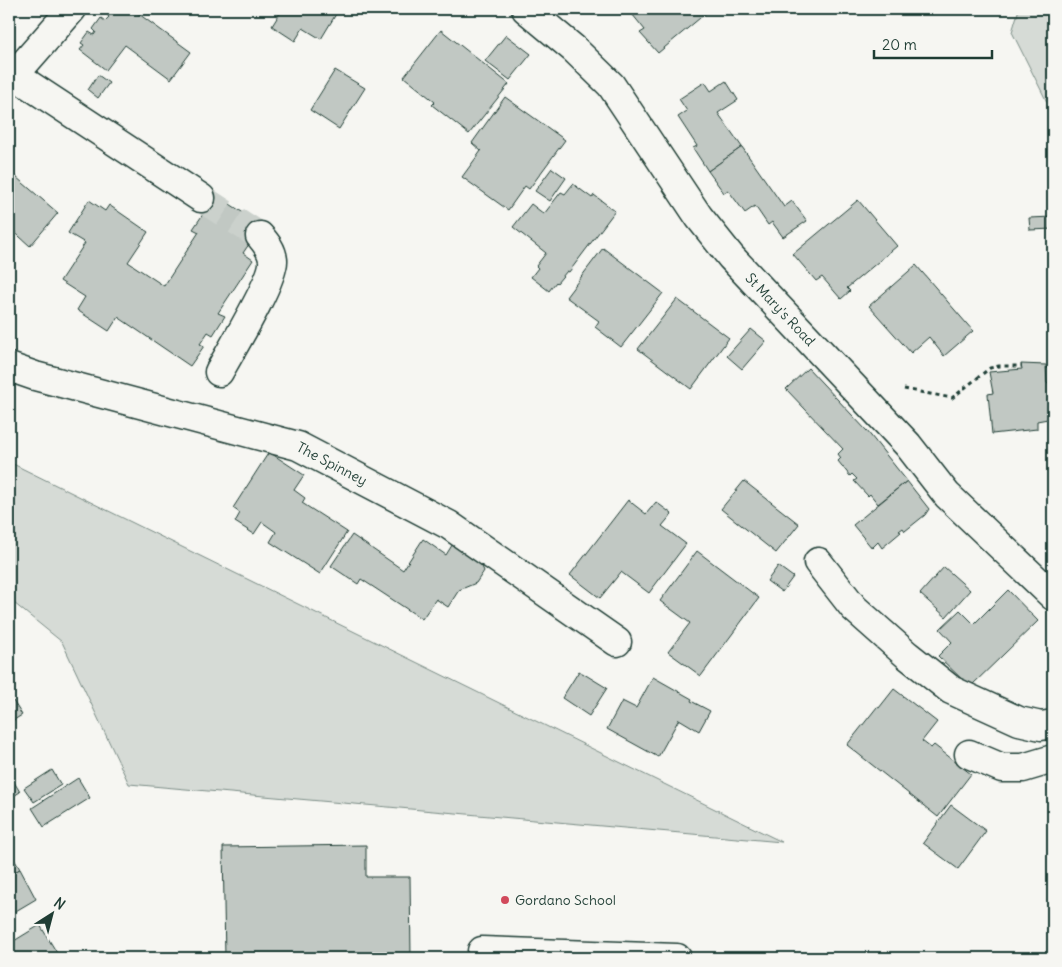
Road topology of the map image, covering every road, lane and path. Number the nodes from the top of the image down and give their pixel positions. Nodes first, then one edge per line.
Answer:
1 (72, 9) edge
2 (526, 9) edge
3 (11, 78) edge
4 (201, 198) tunnel mouth
5 (260, 236) tunnel mouth
6 (1022, 366) dead end
7 (9, 367) edge
8 (1047, 367) dead end
9 (1053, 368) edge
10 (219, 372) dead end
11 (898, 388) dead end
12 (818, 562) dead end
13 (1053, 596) edge
14 (617, 642) dead end
15 (1053, 724) edge
16 (969, 754) dead end
17 (1053, 758) edge
18 (482, 951) dead end
19 (677, 958) edge

1 - 3 street
2 - 13 street, St Mary's Road
3 - 4 street
5 - 10 street
6 - 11 path
7 - 14 street, The Spinney
8 - 9 path
12 - 15 street
16 - 17 street
18 - 19 street

